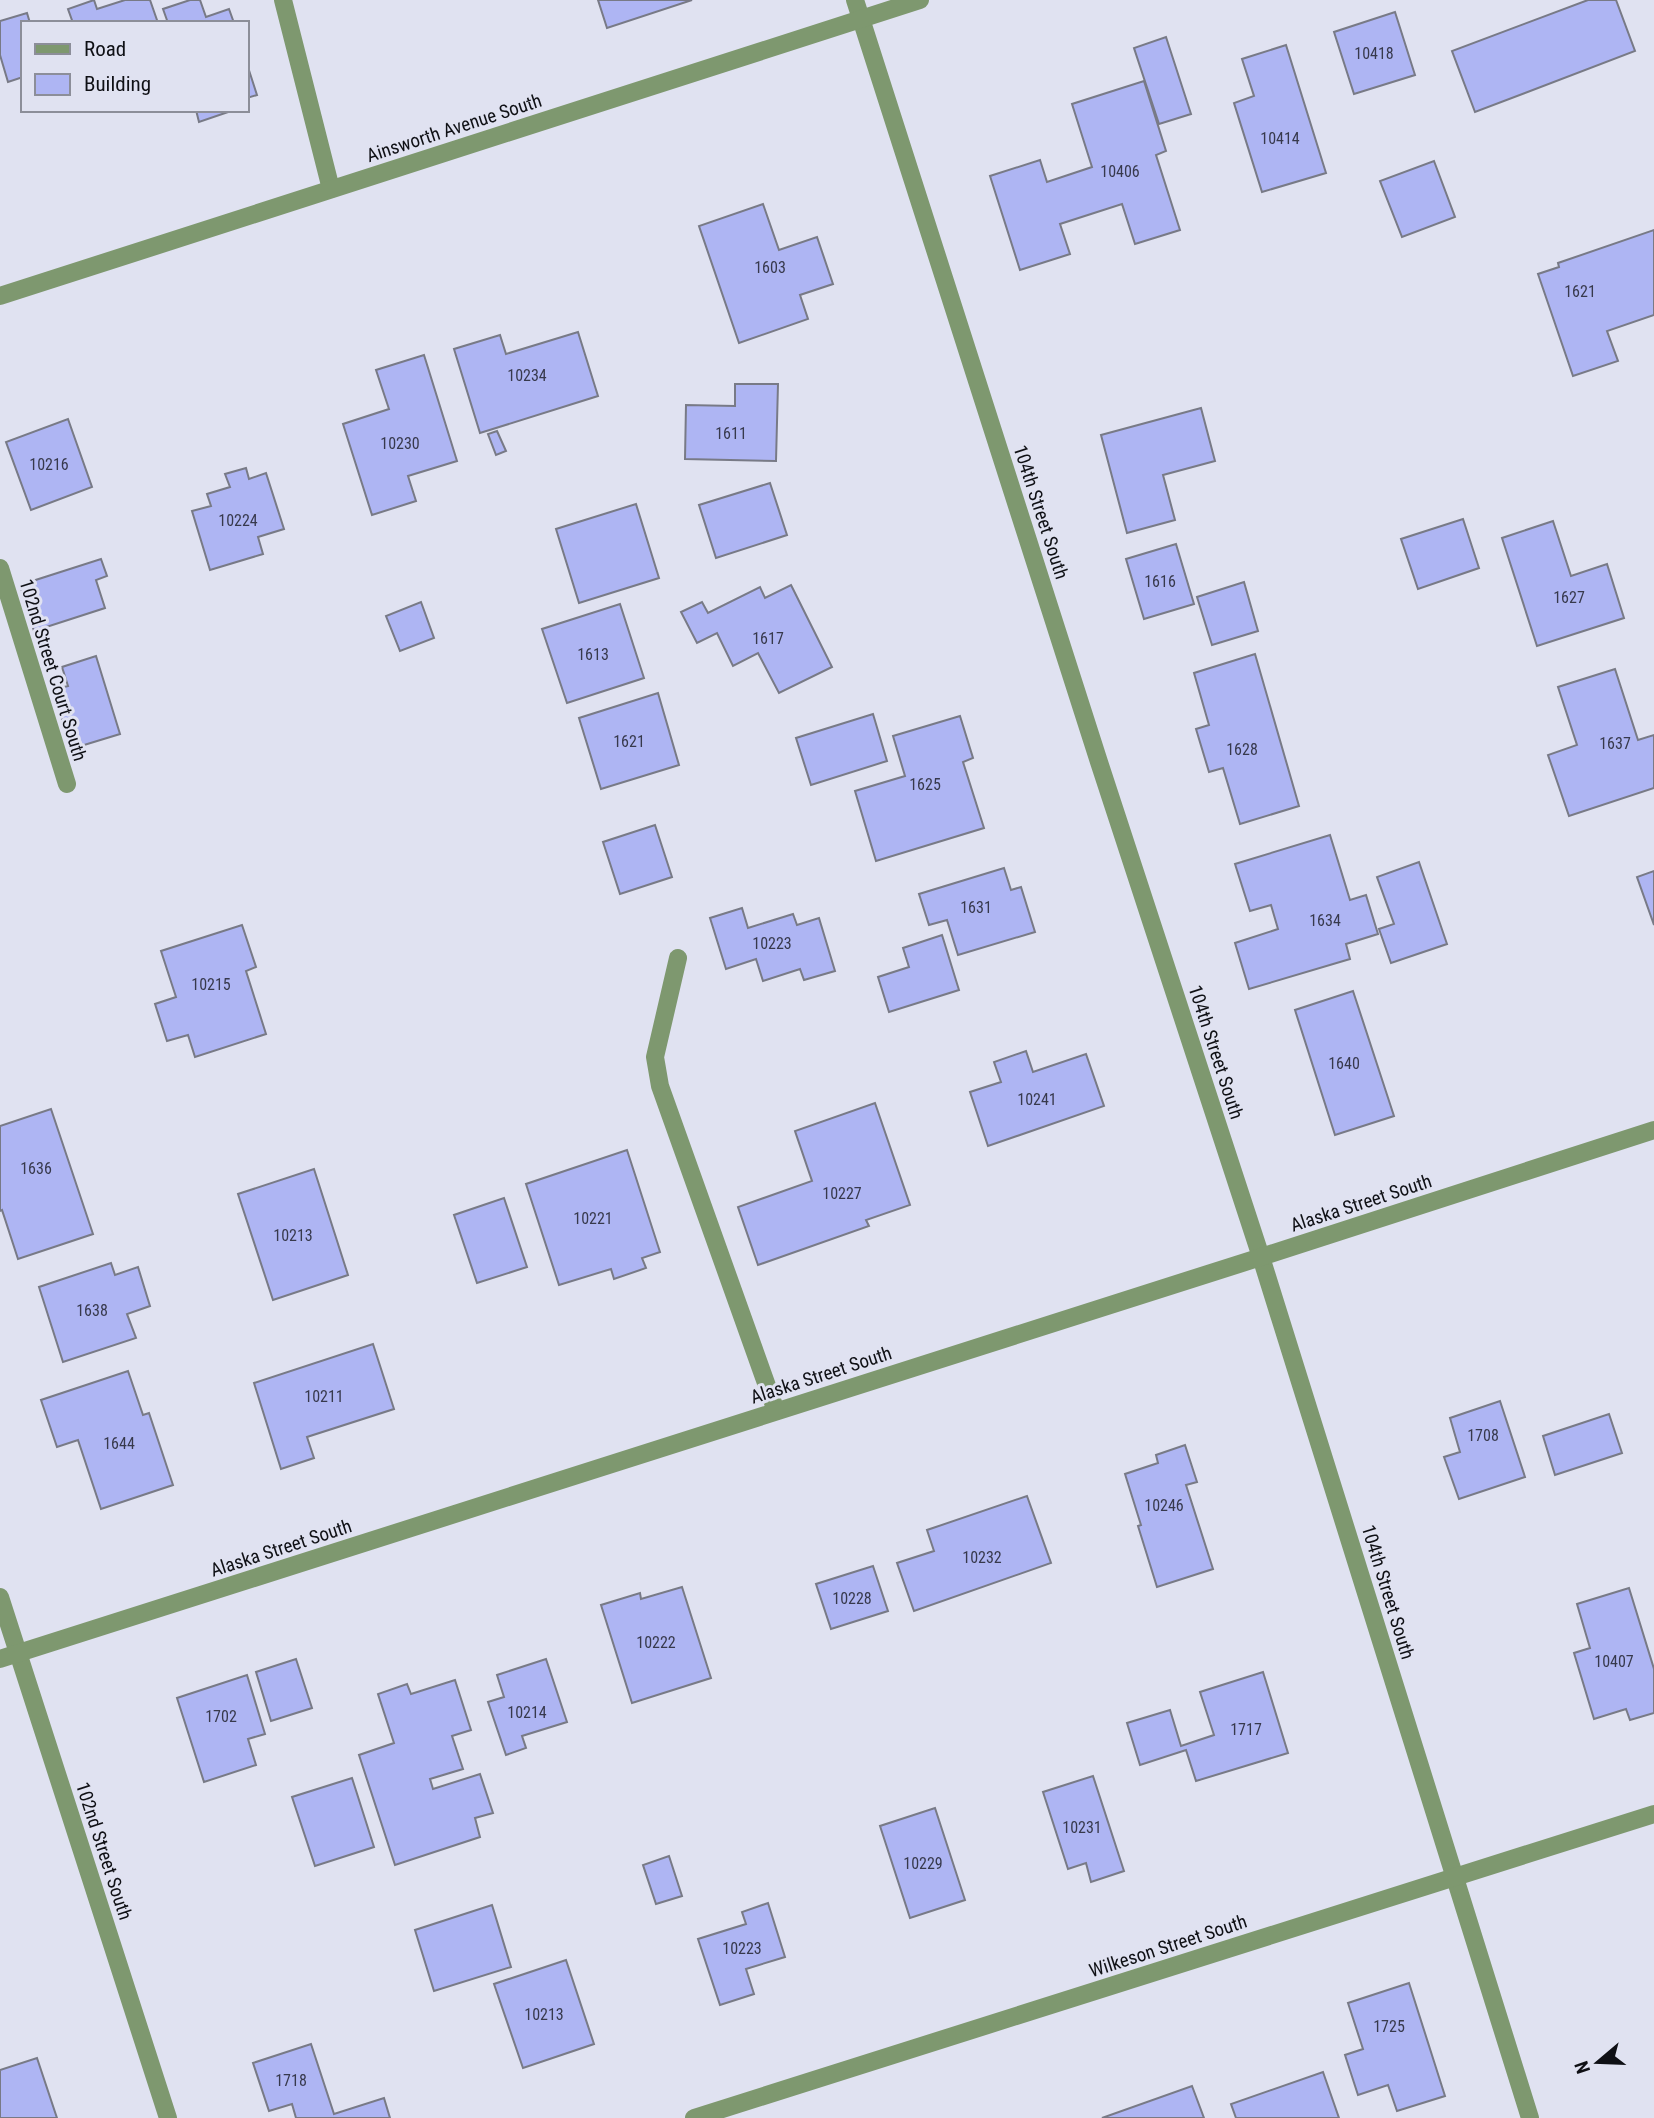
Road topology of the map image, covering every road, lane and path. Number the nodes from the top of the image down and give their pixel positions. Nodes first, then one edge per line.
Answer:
1 (283, 0) edge
2 (855, 0) edge
3 (920, 0) edge
4 (862, 19) junction
5 (331, 189) junction
6 (0, 296) edge
7 (0, 568) edge
8 (67, 784) dead end
9 (678, 958) dead end
10 (1654, 1130) edge
11 (1261, 1257) junction
12 (776, 1411) junction
13 (0, 1597) edge
14 (18, 1653) junction
15 (0, 1659) edge
16 (1654, 1814) edge
17 (1456, 1877) junction
18 (168, 2118) edge
19 (694, 2118) edge
20 (1530, 2118) edge

1 - 5 street
2 - 4 street, 104th Street South
3 - 4 street, Ainsworth Avenue South
4 - 5 street, Ainsworth Avenue South
4 - 11 street, 104th Street South
5 - 6 street, Ainsworth Avenue South
7 - 8 street, 102nd Street Court South
9 - 12 street
10 - 11 street, Alaska Street South
11 - 12 street, Alaska Street South
11 - 17 street, 104th Street South
12 - 14 street, Alaska Street South
13 - 14 street, 102nd Street South
14 - 15 street, Alaska Street South
14 - 18 street, 102nd Street South
16 - 17 street, Wilkeson Street South
17 - 19 street, Wilkeson Street South
17 - 20 street, 104th Street South

